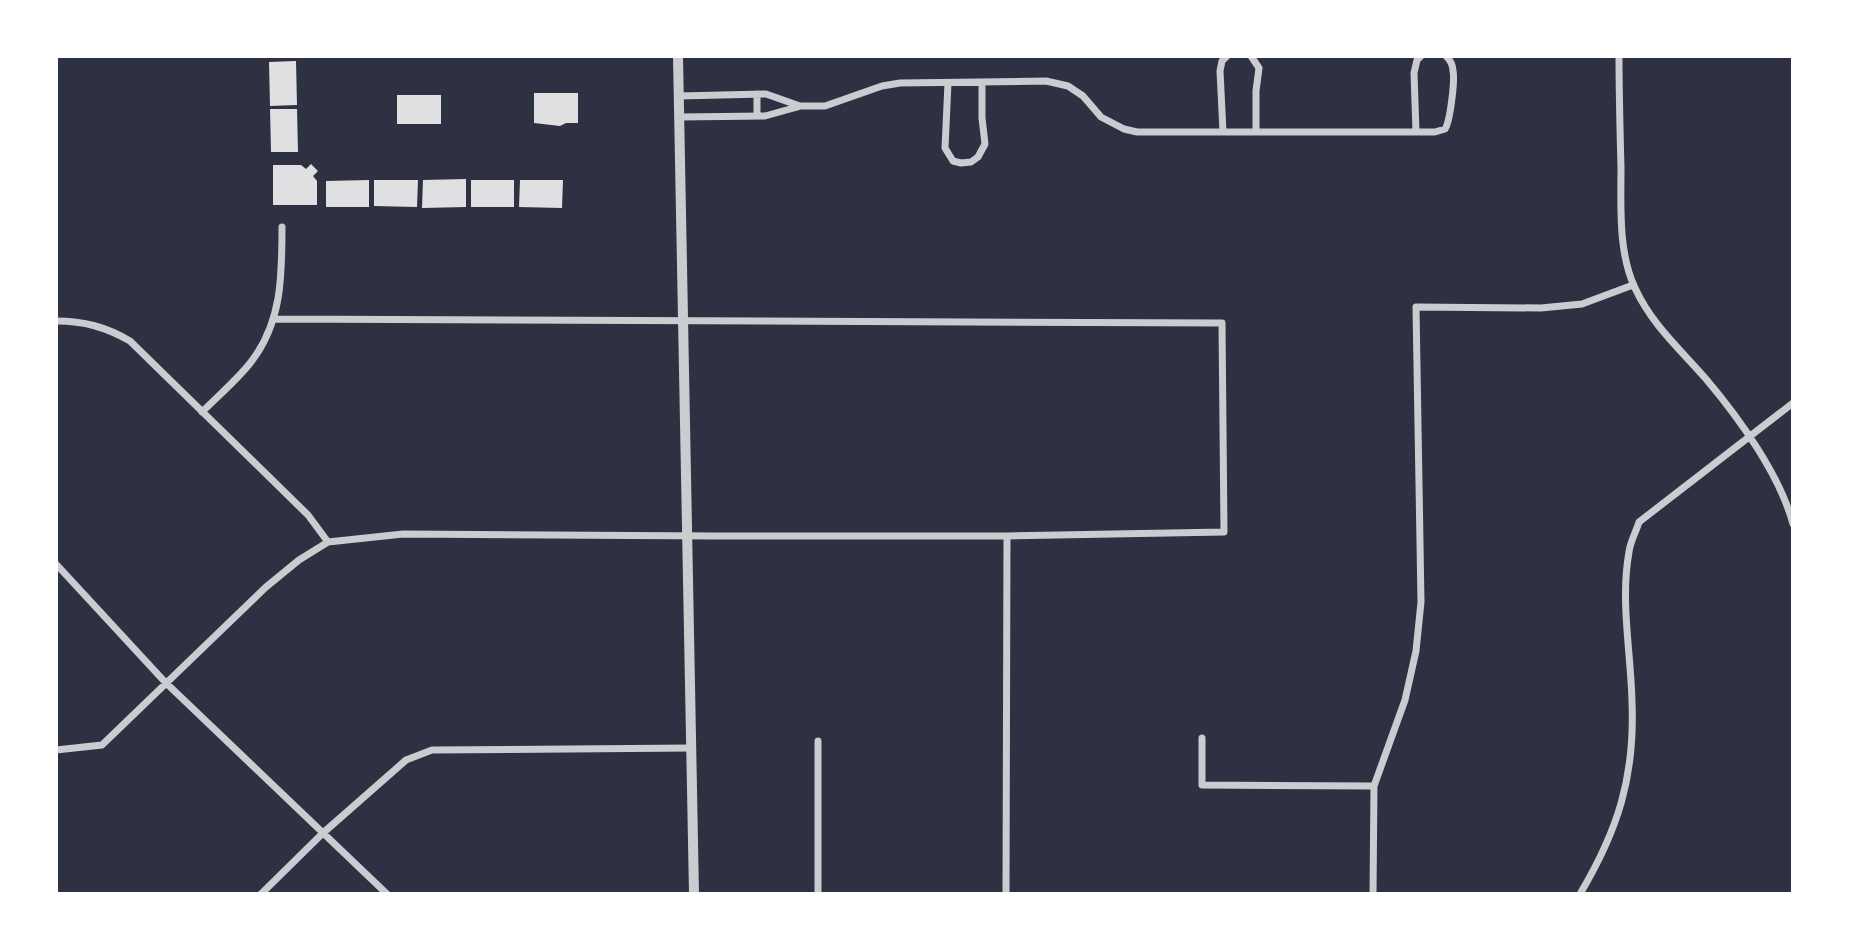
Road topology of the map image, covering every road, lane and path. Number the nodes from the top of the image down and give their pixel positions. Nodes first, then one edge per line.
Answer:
1 (678, 56) edge
2 (1227, 56) edge
3 (1251, 56) edge
4 (1421, 56) edge
5 (1446, 56) edge
6 (1619, 56) edge
7 (982, 82) junction
8 (948, 83) junction
9 (757, 94) junction
10 (679, 96) junction
11 (801, 106) junction
12 (757, 116) junction
13 (680, 117) junction
14 (1223, 132) junction
15 (1256, 132) junction
16 (1416, 132) junction
17 (282, 228) dead end
18 (1633, 285) junction
19 (274, 320) junction
20 (56, 321) edge
21 (684, 323) junction
22 (1793, 403) edge
23 (202, 412) junction
24 (1749, 437) junction
25 (1793, 524) edge
26 (688, 536) junction
27 (1007, 536) junction
28 (328, 542) junction
29 (56, 564) edge
30 (165, 682) junction
31 (1202, 738) dead end
32 (818, 741) dead end
33 (692, 748) junction
34 (56, 750) edge
35 (1374, 786) junction
36 (323, 832) junction
37 (261, 894) edge
38 (387, 894) edge
39 (694, 894) edge
40 (818, 894) edge
41 (1006, 894) edge
42 (1373, 894) edge
43 (1580, 894) edge

1 - 10 street
2 - 14 street
3 - 15 street
4 - 16 street
5 - 16 street
6 - 18 street
7 - 8 street
7 - 8 street
7 - 14 street
8 - 11 street
9 - 10 street
9 - 11 street
9 - 12 street
10 - 13 street
11 - 12 street
12 - 13 street
13 - 21 street
14 - 15 street
15 - 16 street
17 - 19 street
18 - 24 street
18 - 35 street
19 - 21 street
19 - 23 street
20 - 23 street
21 - 26 street
21 - 27 street
22 - 24 street
23 - 28 street
24 - 25 street
24 - 43 street
26 - 27 street
26 - 28 street
26 - 33 street
27 - 41 street
28 - 30 street
29 - 30 street
30 - 34 street
30 - 36 street
31 - 35 street
32 - 40 street
33 - 36 street
33 - 39 street
35 - 42 street
36 - 37 street
36 - 38 street

